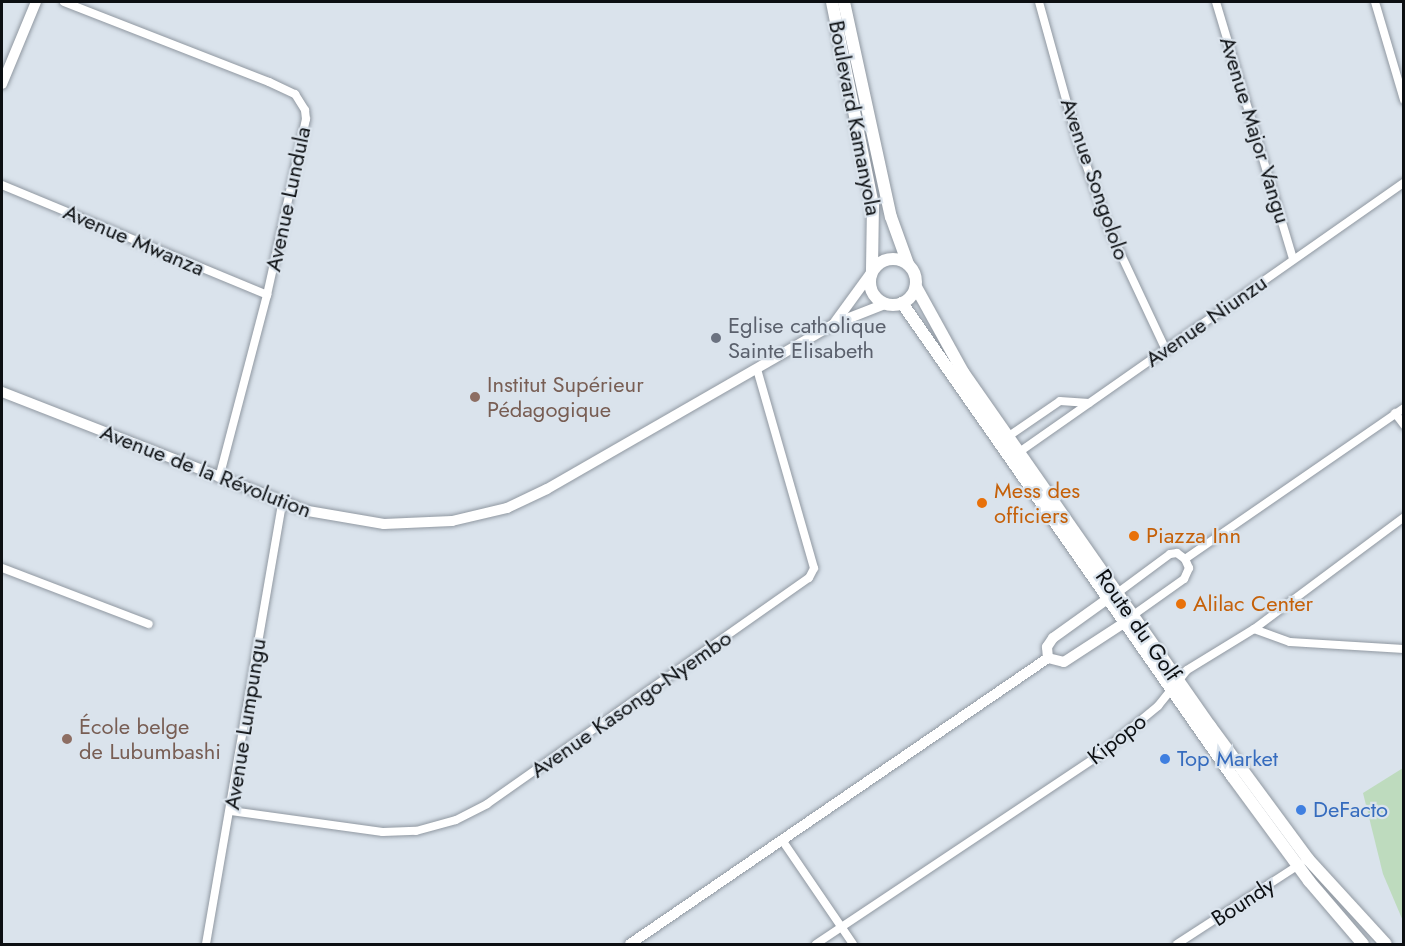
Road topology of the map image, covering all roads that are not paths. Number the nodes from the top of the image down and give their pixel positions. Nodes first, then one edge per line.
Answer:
1 (36, 2) edge
2 (64, 2) edge
3 (832, 2) edge
4 (844, 2) edge
5 (1039, 2) edge
6 (1216, 2) edge
7 (1375, 2) edge
8 (848, 50) junction
9 (2, 84) edge
10 (1404, 100) edge
11 (1404, 183) edge
12 (2, 185) edge
13 (1293, 259) junction
14 (908, 264) junction
15 (872, 272) junction
16 (916, 287) junction
17 (267, 296) junction
18 (902, 303) junction
19 (885, 304) junction
20 (834, 324) junction
21 (1166, 350) junction
22 (757, 369) junction
23 (2, 392) edge
24 (1089, 403) junction
25 (1404, 408) edge
26 (1395, 413) junction
27 (1404, 425) edge
28 (1003, 440) junction
29 (1014, 456) junction
30 (219, 478) junction
31 (282, 504) junction
32 (1404, 517) edge
33 (1185, 559) junction
34 (2, 568) edge
35 (1111, 597) junction
36 (1127, 620) junction
37 (149, 624) dead end
38 (1254, 629) junction
39 (1404, 649) edge
40 (1048, 658) junction
41 (1173, 684) junction
42 (231, 811) junction
43 (782, 840) junction
44 (1308, 859) junction
45 (1297, 866) junction
46 (841, 927) junction
47 (206, 945) edge
48 (630, 945) edge
49 (816, 945) edge
50 (853, 945) edge
51 (1177, 945) edge
52 (1364, 945) edge
53 (1386, 945) edge

1 - 9 street
2 - 17 street, Avenue Lundula
3 - 8 main road, Boulevard Kamanyola
4 - 8 main road, Boulevard Kamanyola
5 - 21 street, Avenue Songololo
6 - 13 street, Avenue Major Vangu
7 - 10 street
8 - 14 main road, Boulevard Kamanyola
8 - 15 main road, Boulevard Kamanyola
11 - 13 street, Avenue Niunzu
12 - 17 street, Avenue Mwanza
13 - 21 street, Avenue Niunzu
14 - 15 main road
14 - 16 main road
15 - 19 main road
15 - 20 street
16 - 18 main road
16 - 28 main road, Route du Golf
17 - 30 street, Avenue Lundula
18 - 19 main road
18 - 28 main road
19 - 20 street
20 - 22 street, Avenue de la Révolution
21 - 24 street, Avenue Niunzu
22 - 31 street, Avenue de la Révolution
22 - 42 street, Avenue Kasongo-Nyembo
23 - 30 street, Avenue de la Révolution
24 - 28 street
24 - 29 street, Avenue Niunzu
25 - 26 street
26 - 27 street
26 - 33 street
28 - 29 main road, Route du Golf
29 - 35 main road, Route du Golf
30 - 31 street, Avenue de la Révolution
31 - 42 street, Avenue Lumpungu
32 - 38 street, Kipopo
33 - 35 street
33 - 36 street
34 - 37 street
35 - 36 main road, Route du Golf
35 - 40 street
36 - 40 street
36 - 41 main road, Route du Golf
38 - 39 street
38 - 41 street, Kipopo
40 - 43 street
41 - 44 main road, Route du Golf
41 - 45 main road
41 - 46 street, Kipopo
42 - 47 street, Avenue Lumpungu
43 - 46 street
43 - 48 street
44 - 45 street, Boundy
44 - 53 main road, Route du Golf
45 - 51 street, Boundy
45 - 52 main road
46 - 49 street, Kipopo
46 - 50 street

